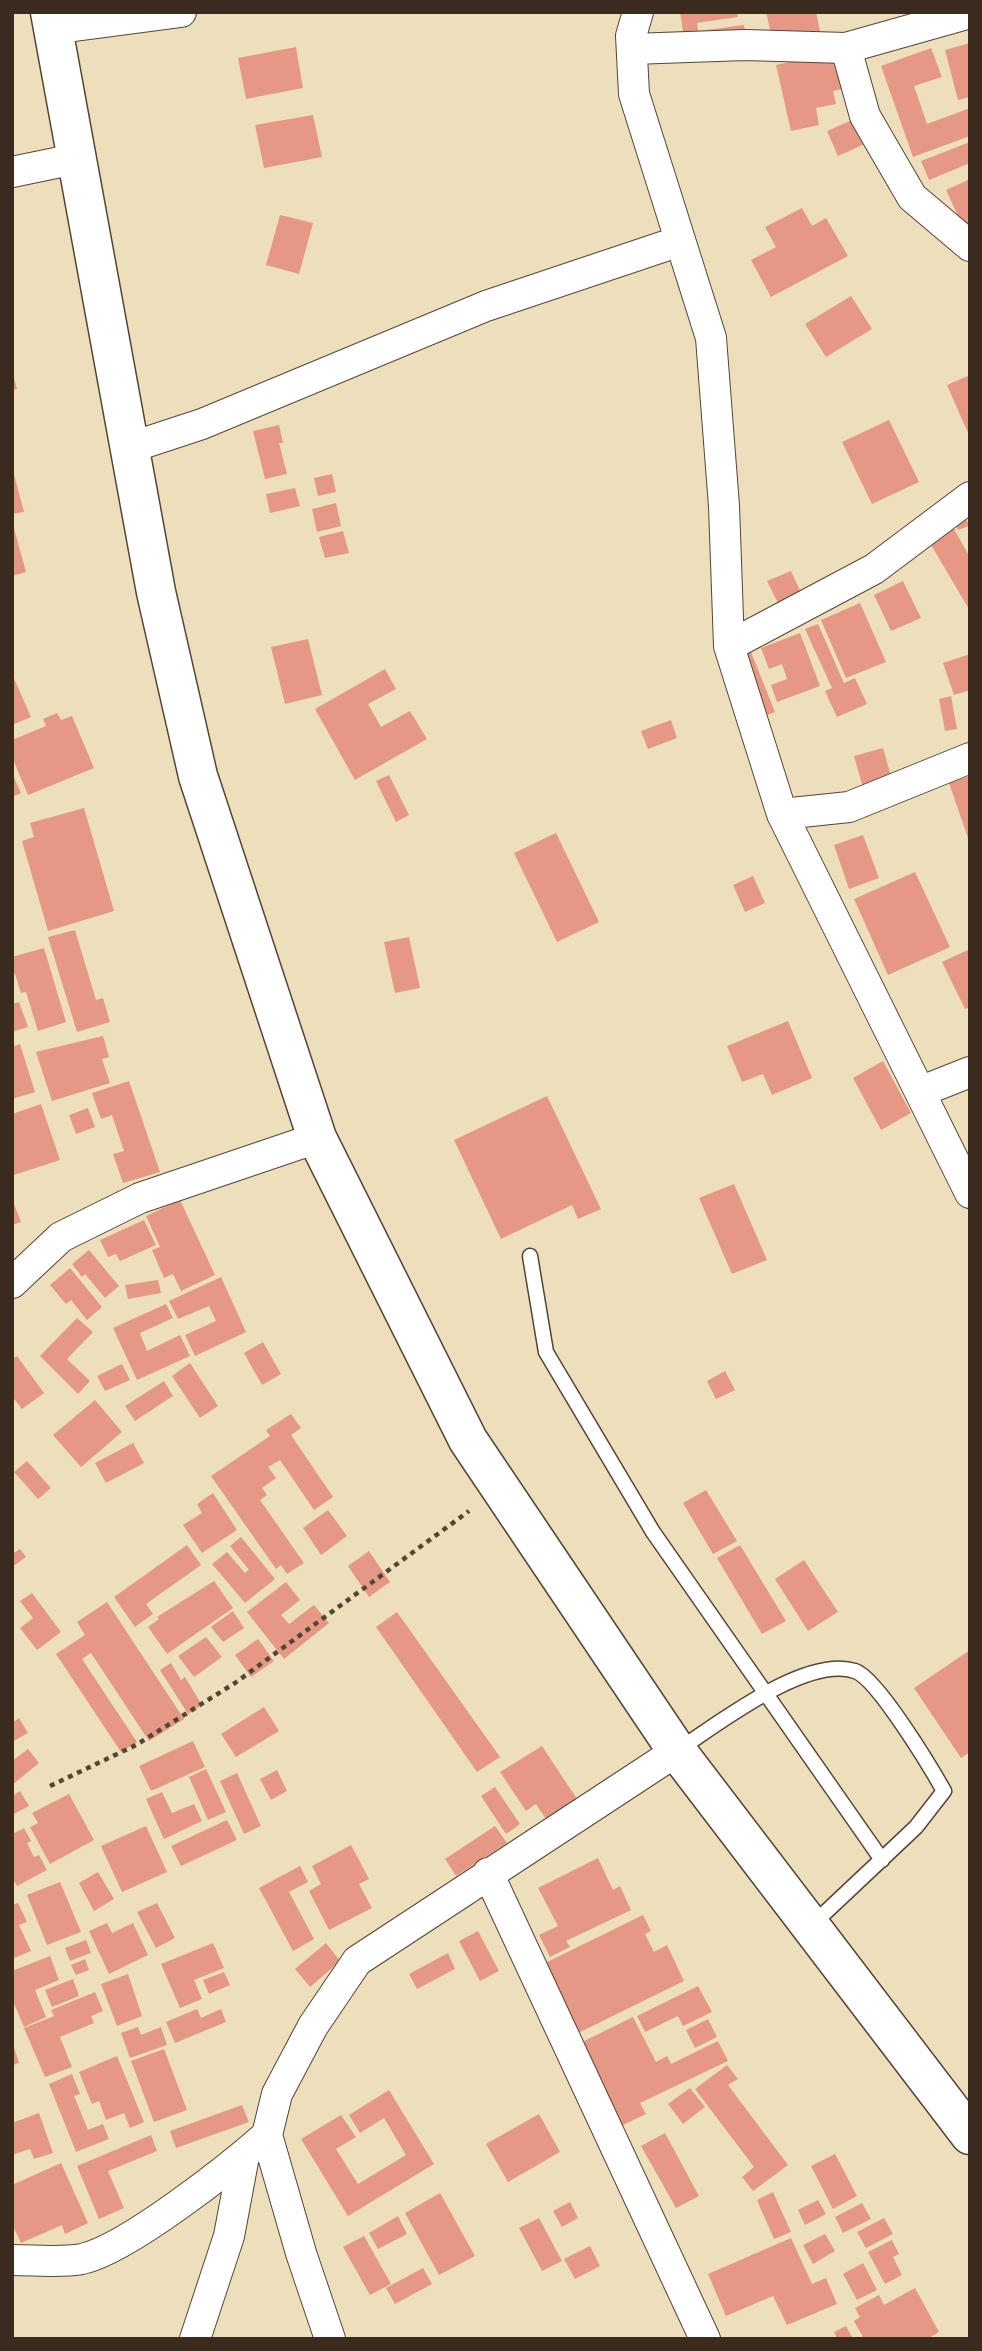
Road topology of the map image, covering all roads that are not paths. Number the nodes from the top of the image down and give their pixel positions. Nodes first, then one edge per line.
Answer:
1 (181, 12) edge
2 (638, 12) edge
3 (970, 13) edge
4 (51, 21) edge
5 (846, 48) junction
6 (632, 49) junction
7 (75, 159) junction
8 (12, 172) edge
9 (963, 233) edge
10 (680, 241) junction
11 (132, 447) junction
12 (970, 497) edge
13 (729, 646) junction
14 (970, 758) edge
15 (782, 814) junction
16 (970, 1072) edge
17 (922, 1091) junction
18 (317, 1138) junction
19 (970, 1194) edge
20 (530, 1256) dead end
21 (12, 1283) edge
22 (765, 1693) junction
23 (677, 1751) junction
24 (882, 1860) junction
25 (488, 1873) junction
26 (811, 1926) junction
27 (963, 2113) edge
28 (267, 2135) junction
29 (244, 2155) junction
30 (12, 2260) edge
31 (195, 2339) edge
32 (330, 2339) edge
33 (705, 2339) edge

1 - 4 street
2 - 6 street
3 - 5 street
4 - 7 highway
5 - 6 street
5 - 9 street
6 - 10 street
7 - 8 street
7 - 11 highway
10 - 11 street
10 - 13 street
11 - 18 highway
12 - 13 street
13 - 15 street
14 - 15 street
15 - 17 street
16 - 17 street
17 - 19 street
18 - 21 street
18 - 23 highway
20 - 22 lane
22 - 23 lane
22 - 24 lane
22 - 24 lane
23 - 25 street
23 - 26 highway
24 - 26 lane
25 - 28 street
25 - 33 street
26 - 27 highway
28 - 29 street
28 - 32 street
29 - 30 street
29 - 31 street

